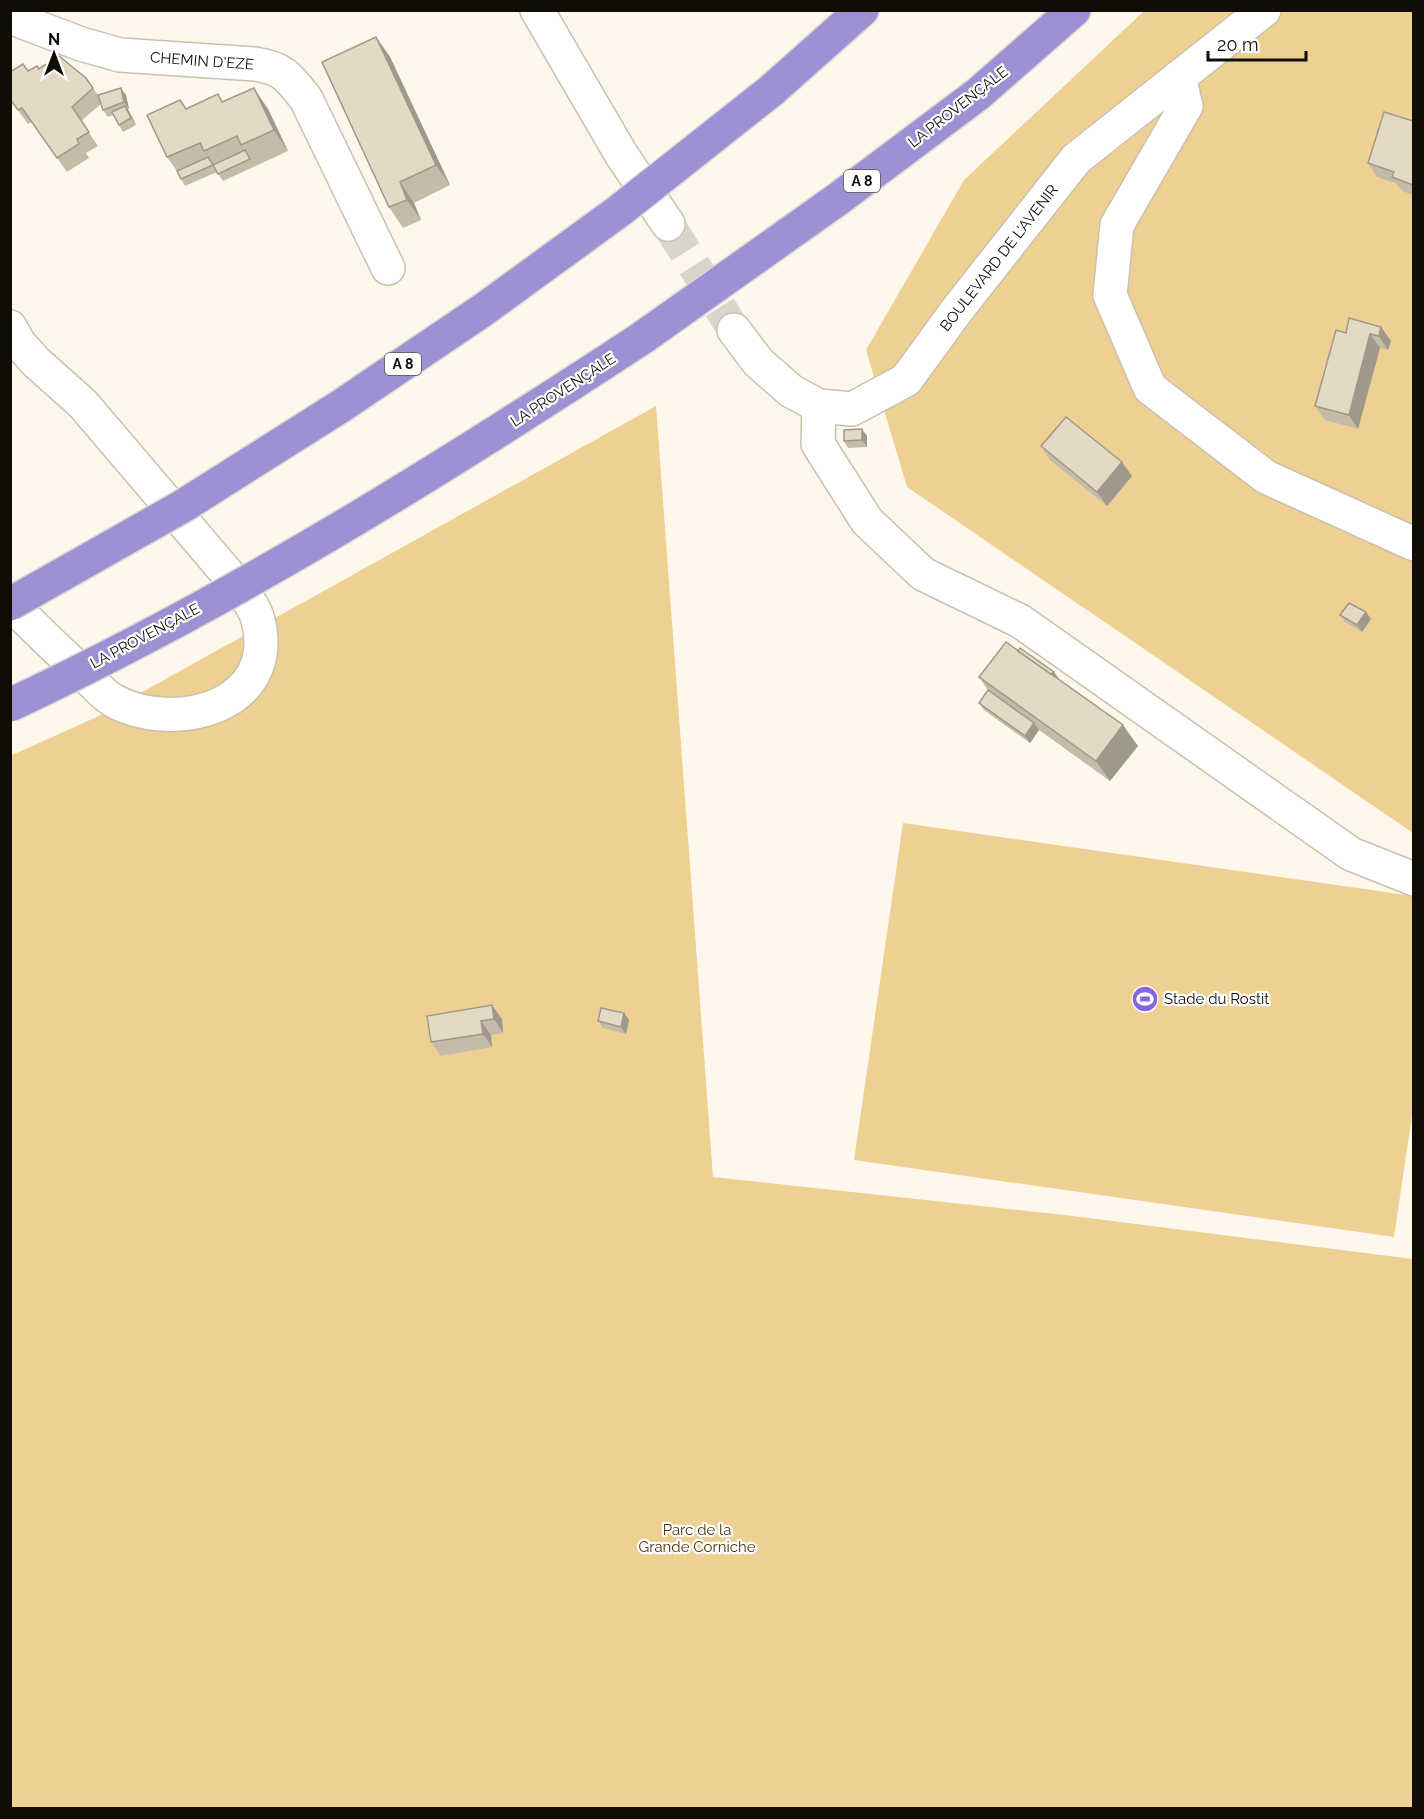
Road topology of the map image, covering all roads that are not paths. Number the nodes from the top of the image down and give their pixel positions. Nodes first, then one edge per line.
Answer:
1 (537, 10) edge
2 (862, 10) edge
3 (1074, 10) edge
4 (1264, 10) edge
5 (10, 17) edge
6 (1179, 77) junction
7 (668, 224) tunnel mouth
8 (388, 268) dead end
9 (10, 327) edge
10 (734, 330) tunnel mouth
11 (819, 406) junction
12 (1413, 544) edge
13 (10, 604) edge
14 (10, 705) edge
15 (1413, 879) edge

1 - 7 street
2 - 13 highway, A 8, bridge
3 - 14 highway, LA PROVENÇALE / A 8, bridge
4 - 6 street, BOULEVARD DE L'AVENIR
5 - 8 street, CHEMIN D'EZE
6 - 11 street, BOULEVARD DE L'AVENIR
6 - 12 street
9 - 13 street
10 - 11 street, BOULEVARD DE L'AVENIR
11 - 15 street

